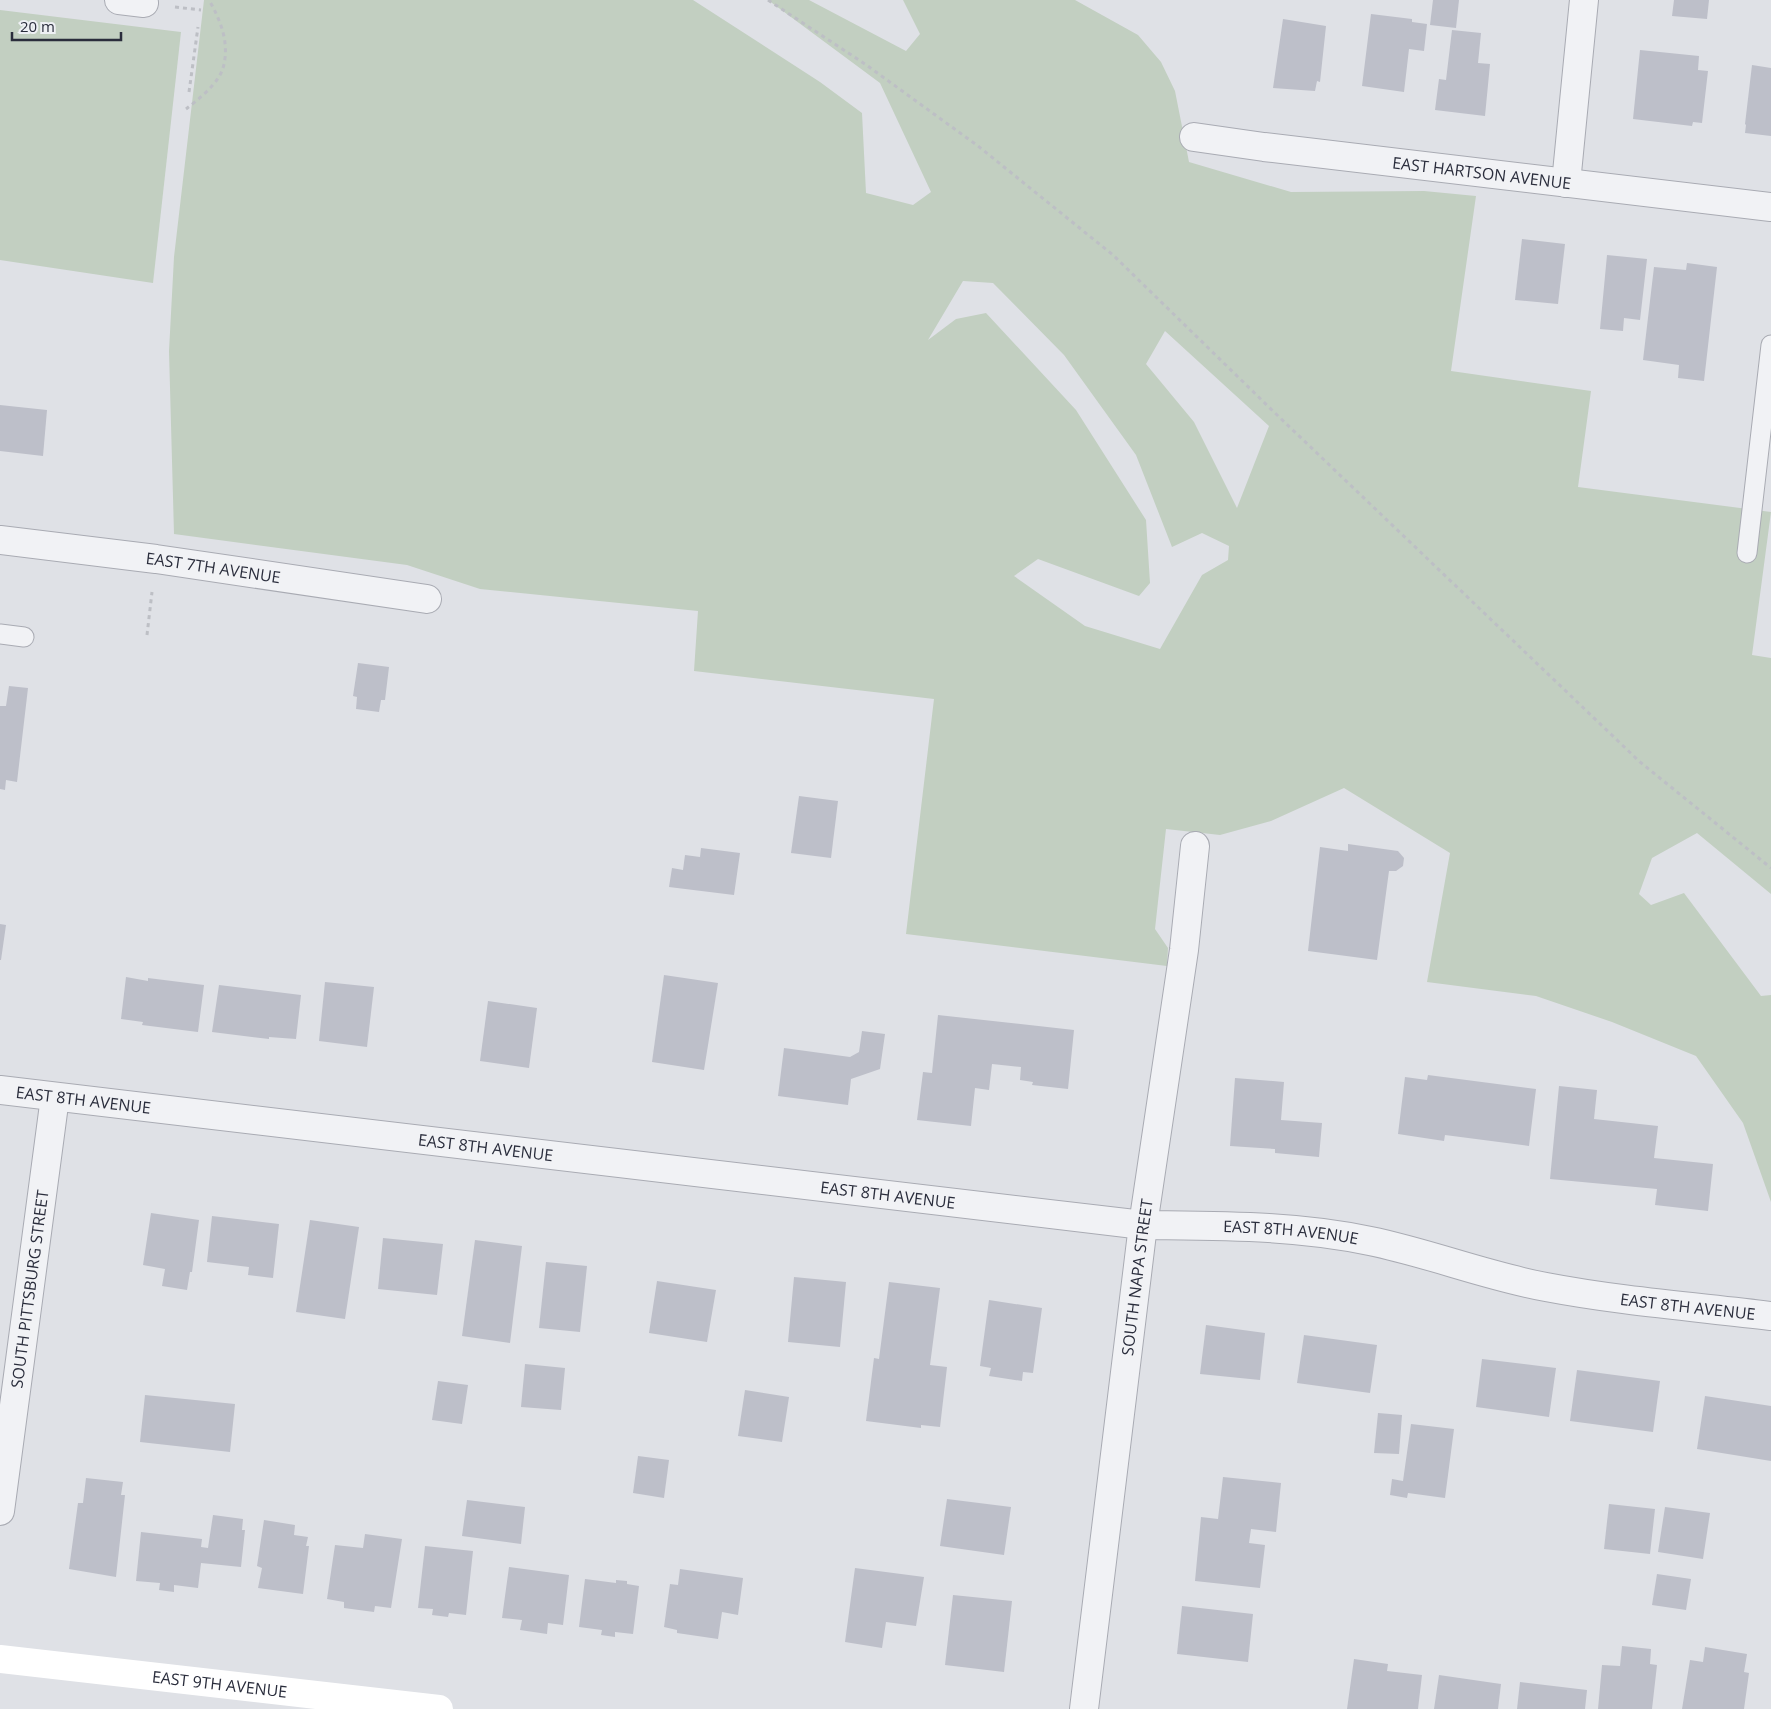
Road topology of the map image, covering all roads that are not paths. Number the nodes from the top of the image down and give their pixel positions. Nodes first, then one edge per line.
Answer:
1 (1584, 0) edge
2 (1194, 137) dead end
3 (1566, 183) junction
4 (1771, 207) edge
5 (1771, 345) edge
6 (0, 540) edge
7 (1747, 553) dead end
8 (426, 599) dead end
9 (0, 634) edge
10 (24, 637) dead end
11 (1195, 846) dead end
12 (0, 1090) edge
13 (55, 1097) junction
14 (1143, 1225) junction
15 (1771, 1316) edge
16 (0, 1511) edge
17 (0, 1659) edge
18 (439, 1709) edge
19 (1084, 1709) edge

1 - 3 street
2 - 3 street, EAST HARTSON AVENUE
3 - 4 street, EAST HARTSON AVENUE
5 - 7 lane
6 - 8 street, EAST 7TH AVENUE
9 - 10 lane
11 - 14 street, SOUTH NAPA STREET
12 - 13 street, EAST 8TH AVENUE
13 - 14 street, EAST 8TH AVENUE
13 - 16 street, SOUTH PITTSBURG STREET
14 - 15 street, EAST 8TH AVENUE
14 - 19 street, SOUTH NAPA STREET
17 - 18 street, EAST 9TH AVENUE

